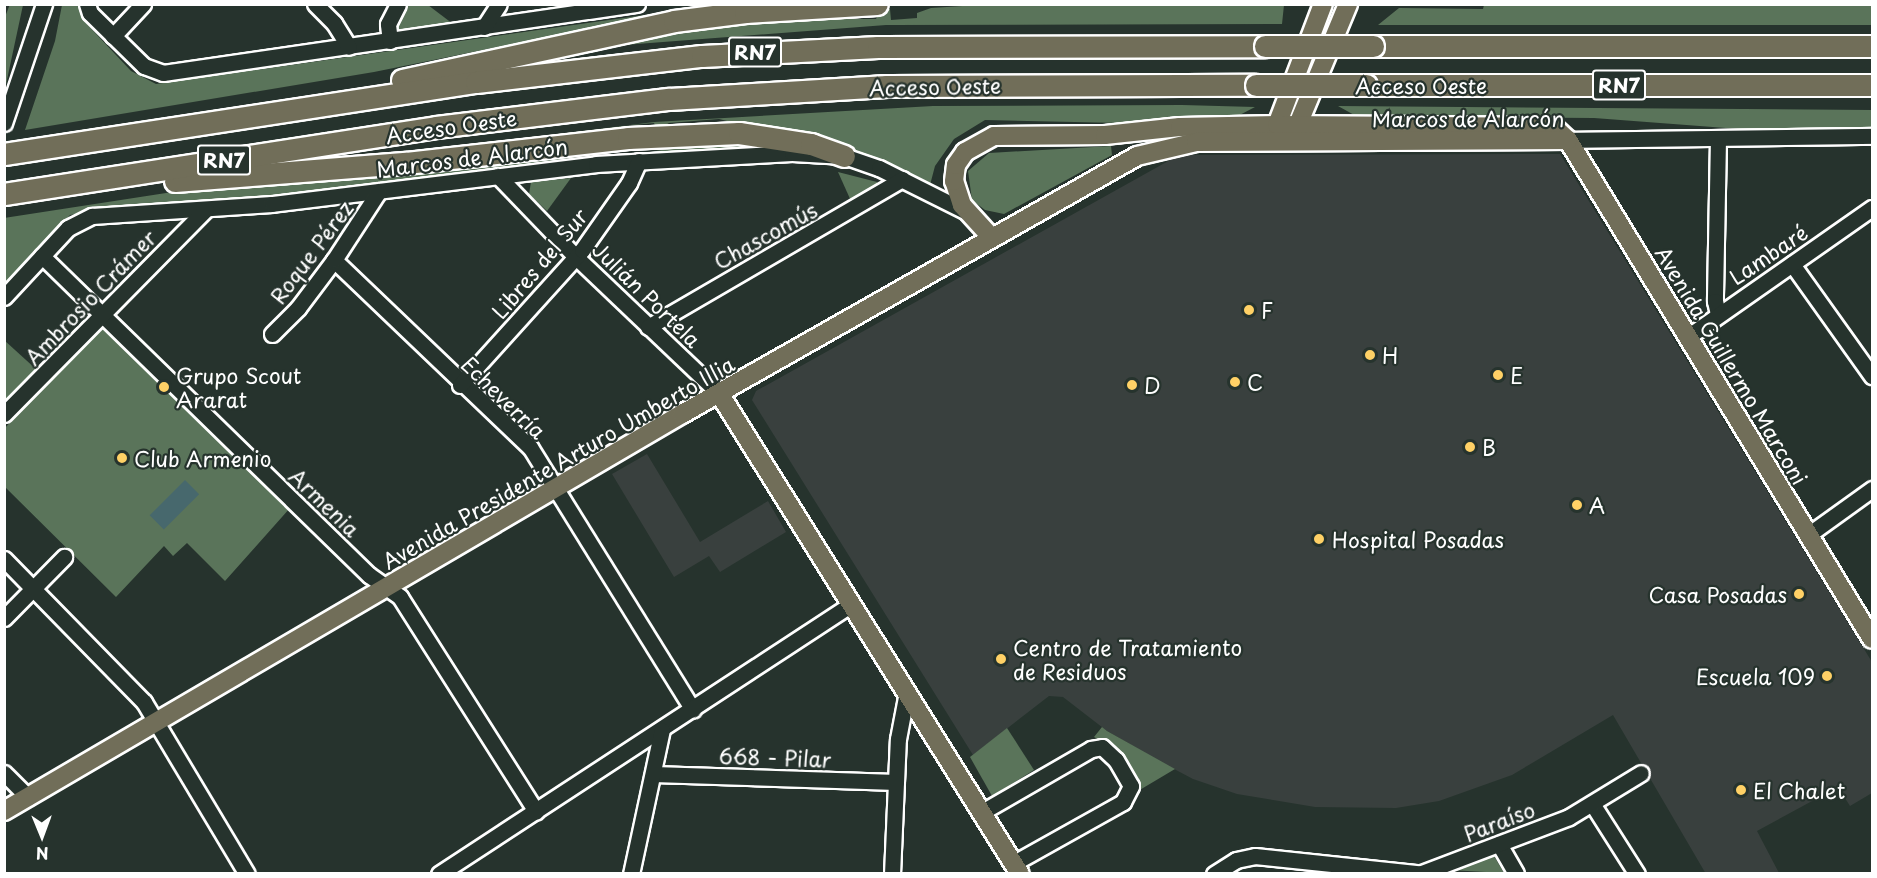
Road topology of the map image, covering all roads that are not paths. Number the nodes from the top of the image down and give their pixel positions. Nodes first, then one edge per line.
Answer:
1 (36, 4) edge
2 (44, 4) edge
3 (87, 4) edge
4 (143, 4) edge
5 (315, 4) edge
6 (398, 4) edge
7 (499, 4) edge
8 (637, 4) edge
9 (877, 4) edge
10 (1323, 4) edge
11 (1348, 4) edge
12 (34, 24) junction
13 (484, 27) junction
14 (113, 36) junction
15 (390, 41) junction
16 (1872, 46) edge
17 (349, 47) junction
18 (1872, 86) edge
19 (249, 116) junction
20 (4, 123) edge
21 (1300, 125) junction
22 (1544, 125) joint
23 (1281, 136) junction
24 (1872, 136) edge
25 (1718, 139) junction
26 (1568, 140) junction
27 (4, 154) edge
28 (844, 156) junction
29 (1137, 156) joint
30 (639, 161) junction
31 (498, 176) junction
32 (902, 179) junction
33 (378, 191) junction
34 (8, 194) edge
35 (1872, 208) edge
36 (206, 209) junction
37 (967, 212) junction
38 (992, 238) junction
39 (42, 256) junction
40 (576, 257) junction
41 (334, 260) junction
42 (1792, 264) junction
43 (4, 297) edge
44 (1718, 314) junction
45 (102, 315) junction
46 (648, 327) junction
47 (272, 334) dead end
48 (1689, 336) junction
49 (1872, 376) edge
50 (460, 385) junction
51 (719, 393) junction
52 (4, 414) edge
53 (556, 489) junction
54 (1872, 489) edge
55 (1808, 535) junction
56 (64, 557) dead end
57 (4, 559) edge
58 (33, 587) junction
59 (388, 587) junction
60 (852, 604) junction
61 (4, 618) edge
62 (1872, 639) edge
63 (907, 692) junction
64 (693, 710) junction
65 (158, 721) junction
66 (662, 730) junction
67 (4, 773) edge
68 (1641, 773) dead end
69 (653, 774) junction
70 (896, 782) junction
71 (28, 797) junction
72 (1593, 805) junction
73 (4, 811) edge
74 (536, 811) junction
75 (982, 812) junction
76 (1499, 844) junction
77 (1017, 868) edge
78 (247, 873) edge
79 (439, 873) edge
80 (631, 873) edge
81 (892, 873) edge
82 (1214, 873) edge
83 (1421, 873) edge
84 (1516, 873) edge
85 (1637, 873) edge

1 - 12 street
2 - 12 street
3 - 14 street
4 - 14 street
5 - 17 street
6 - 15 street
7 - 13 street
8 - 13 street
9 - 19 highway
10 - 23 main road
11 - 21 main road
12 - 20 street
13 - 15 street
14 - 17 street
15 - 17 street
16 - 19 highway, Acceso Oeste / RN7, bridge
18 - 34 highway, Acceso Oeste / RN7, bridge
19 - 27 highway, Acceso Oeste / RN7
21 - 22 main road, Marcos de Alarcón
21 - 23 main road, Marcos de Alarcón
22 - 26 main road, Avenida Guillermo Marconi
23 - 26 main road, Marcos de Alarcón
23 - 29 main road, Marcos de Alarcón
23 - 37 main road, Marcos de Alarcón
24 - 25 street, Marcos de Alarcón
25 - 26 street, Marcos de Alarcón
25 - 44 street
26 - 48 main road, Avenida Guillermo Marconi
28 - 30 street, Marcos de Alarcón
28 - 32 street, Marcos de Alarcón
28 - 34 highway
29 - 38 main road, Avenida Presidente Arturo Umberto Illia
30 - 31 street, Marcos de Alarcón
30 - 40 street, Libres del Sur
31 - 33 street, Marcos de Alarcón
31 - 40 street, Julián Portela
32 - 37 street, Marcos de Alarcón
32 - 46 street, Chascomús
33 - 36 street, Marcos de Alarcón
33 - 41 street, Roque Pérez
35 - 42 street, Lambaré
36 - 39 street, Marcos de Alarcón
36 - 45 street, Ambrosio Crámer
37 - 38 main road, Marcos de Alarcón
38 - 51 main road, Avenida Presidente Arturo Umberto Illia
39 - 43 street, Marcos de Alarcón
39 - 45 street, Armenia
40 - 46 street, Julián Portela
40 - 50 street, Libres del Sur
41 - 47 street, Roque Pérez
41 - 50 street, Echeverría
42 - 44 street, Lambaré
42 - 49 street
44 - 48 street, Lambaré
45 - 52 street, Ambrosio Crámer
45 - 59 street, Armenia
46 - 51 street, Julián Portela
48 - 55 main road, Avenida Guillermo Marconi
50 - 53 street, Echeverría
51 - 53 main road, Avenida Presidente Arturo Umberto Illia
51 - 60 main road, Julián Portela
53 - 59 main road, Avenida Presidente Arturo Umberto Illia
53 - 64 street, Echeverría
54 - 55 street
55 - 62 main road, Avenida Guillermo Marconi
56 - 58 street
57 - 58 street
58 - 61 street
58 - 65 street
59 - 65 main road, Avenida Presidente Arturo Umberto Illia
59 - 74 street, Armenia
60 - 63 main road, Julián Portela
60 - 64 street
63 - 70 street
63 - 75 main road, Julián Portela
64 - 66 street
65 - 71 main road, Avenida Presidente Arturo Umberto Illia
65 - 78 street
66 - 69 street
66 - 74 street
67 - 71 street
68 - 72 street, Paraíso
69 - 70 street, 668 - Pilar
69 - 80 street
70 - 81 street
71 - 73 main road, Avenida Presidente Arturo Umberto Illia
72 - 76 street, Paraíso
72 - 85 street
74 - 79 street
75 - 77 main road, Julián Portela
75 - 77 street
76 - 83 street, Paraíso
76 - 84 street
82 - 83 street

